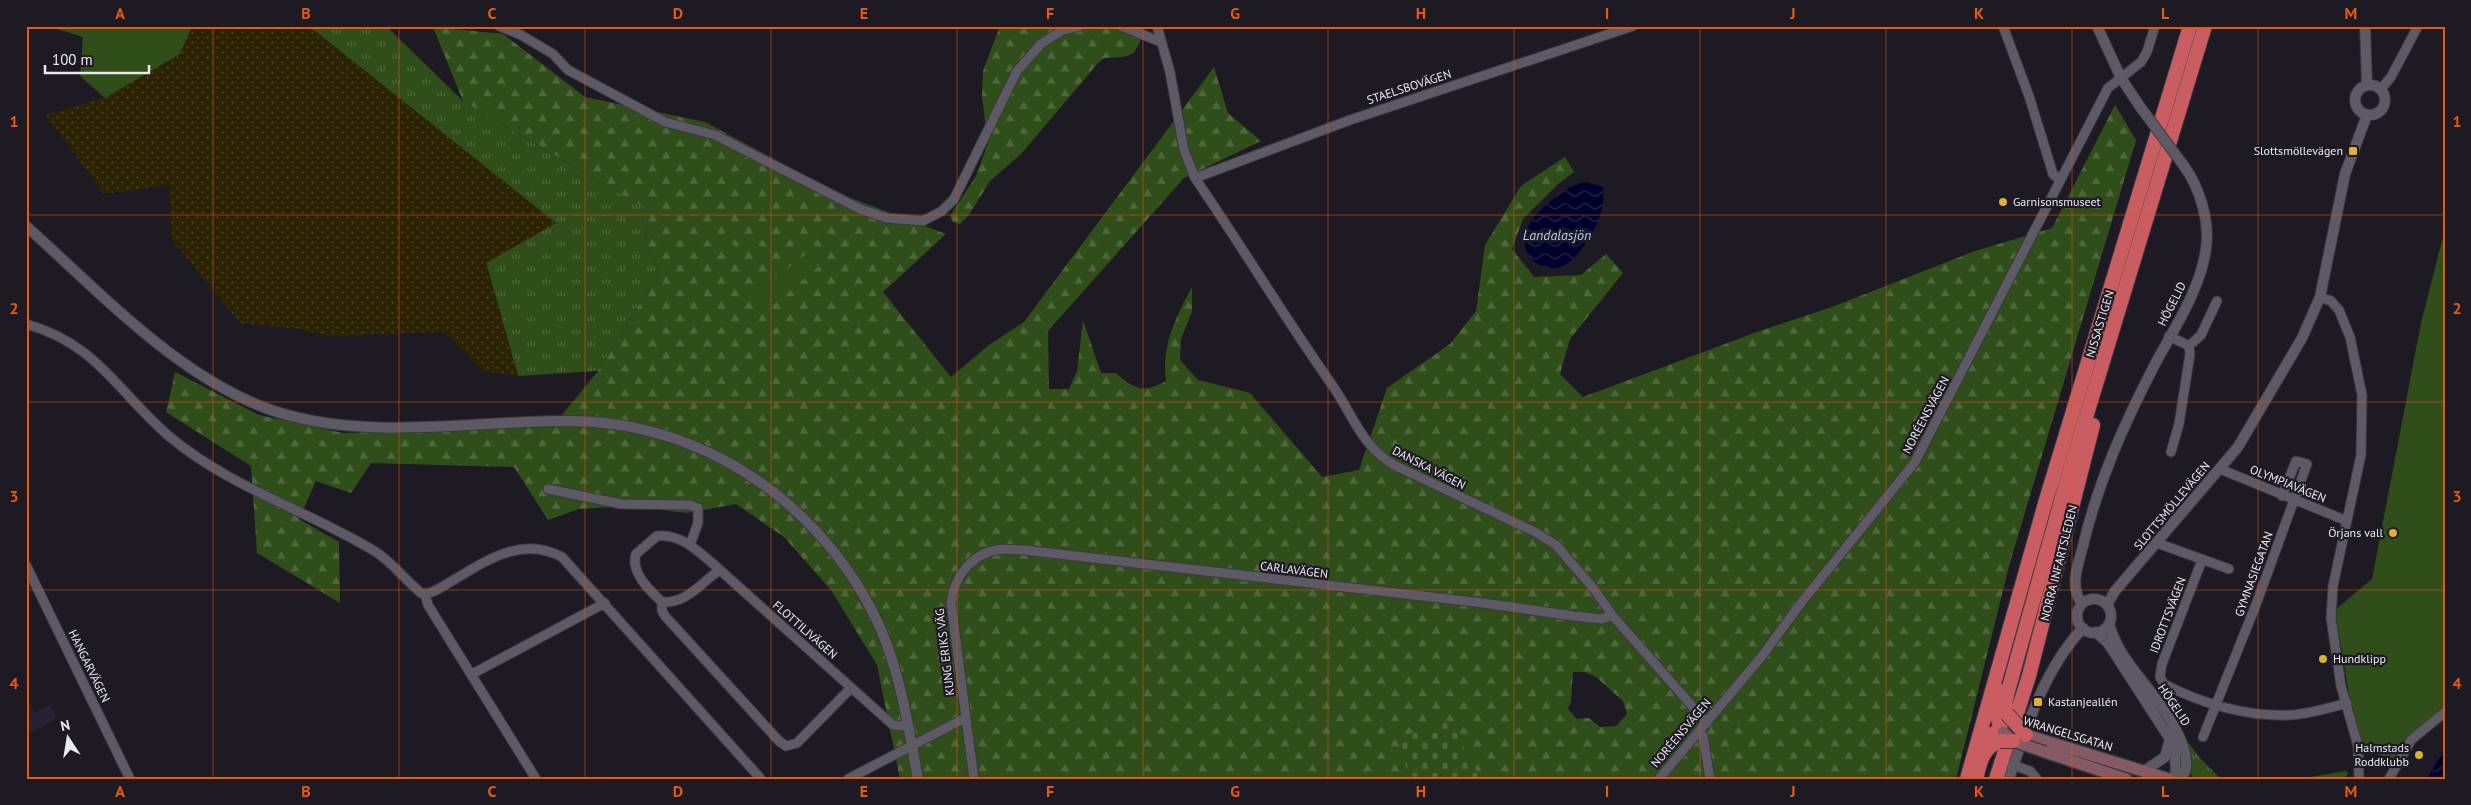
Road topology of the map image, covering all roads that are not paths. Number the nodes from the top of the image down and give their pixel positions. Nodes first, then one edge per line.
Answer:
1 (499, 26) edge
2 (1080, 26) edge
3 (1121, 26) edge
4 (1157, 26) edge
5 (1633, 26) edge
6 (2003, 26) edge
7 (2097, 26) edge
8 (2155, 26) edge
9 (2190, 26) edge
10 (2205, 26) edge
11 (2365, 26) edge
12 (2418, 26) edge
13 (1161, 42) junction
14 (2121, 78) junction
15 (2367, 85) junction
16 (2381, 89) junction
17 (2367, 115) junction
18 (1195, 178) junction
19 (2060, 180) junction
20 (26, 226) edge
21 (2320, 297) junction
22 (2216, 302) dead end
23 (26, 324) edge
24 (2169, 336) junction
25 (2109, 343) junction
26 (2189, 346) junction
27 (2171, 452) dead end
28 (2220, 469) junction
29 (548, 489) dead end
30 (2282, 496) junction
31 (2294, 500) junction
32 (2347, 521) junction
33 (2157, 544) junction
34 (690, 545) junction
35 (975, 560) joint
36 (2202, 560) junction
37 (26, 565) edge
38 (2229, 568) dead end
39 (720, 570) junction
40 (425, 594) junction
41 (662, 602) junction
42 (605, 603) junction
43 (2082, 604) junction
44 (2106, 605) junction
45 (1612, 615) junction
46 (2010, 622) junction
47 (2109, 624) junction
48 (2083, 628) junction
49 (2096, 632) junction
50 (472, 674) junction
51 (852, 688) junction
52 (2347, 703) junction
53 (2216, 704) junction
54 (2445, 712) edge
55 (966, 718) junction
56 (1707, 722) junction
57 (907, 726) junction
58 (1699, 732) junction
59 (2004, 735) junction
60 (2026, 735) junction
61 (2203, 737) dead end
62 (2170, 739) junction
63 (911, 745) junction
64 (2046, 747) junction
65 (1974, 752) junction
66 (2013, 765) junction
67 (2144, 771) junction
68 (130, 779) edge
69 (536, 779) edge
70 (761, 779) edge
71 (848, 779) edge
72 (918, 779) edge
73 (974, 779) edge
74 (1659, 779) edge
75 (1710, 779) edge
76 (1966, 779) edge
77 (1976, 779) edge
78 (1996, 779) edge
79 (2008, 779) edge
80 (2038, 779) edge
81 (2126, 779) edge
82 (2169, 779) edge
83 (2176, 779) edge
84 (2181, 779) edge
85 (2359, 779) edge
86 (2389, 779) edge

1 - 2 street
3 - 13 street
4 - 13 street, DANSKA VÄGEN
5 - 18 street, STAELSBOVÄGEN
6 - 19 street
7 - 14 street, HÖGELID
8 - 14 street, NORÉENSVÄGEN
9 - 46 highway, NISSASTIGEN
10 - 25 highway, NISSASTIGEN
11 - 15 street
12 - 16 street
13 - 18 street, DANSKA VÄGEN
14 - 19 street, NORÉENSVÄGEN
14 - 24 street, HÖGELID, bridge
15 - 16 street
15 - 17 street
16 - 17 street
17 - 21 street, SLOTTSMÖLLEVÄGEN
18 - 45 street, DANSKA VÄGEN
19 - 56 street, NORÉENSVÄGEN
20 - 57 street
21 - 28 street, SLOTTSMÖLLEVÄGEN
21 - 32 street
22 - 26 street
23 - 40 street
24 - 26 street
24 - 43 street, HÖGELID
25 - 60 highway, bridge
25 - 78 highway, NORRA INFARTSLEDEN
26 - 27 street
28 - 30 street, OLYMPIAVÄGEN
28 - 33 street, SLOTTSMÖLLEVÄGEN
29 - 34 street
30 - 31 street, OLYMPIAVÄGEN
30 - 31 street, GYMNASIEGATAN
31 - 32 street, OLYMPIAVÄGEN
31 - 53 street, GYMNASIEGATAN
32 - 52 street
33 - 36 street
33 - 44 street, SLOTTSMÖLLEVÄGEN
34 - 39 street, FLOTTILJVÄGEN
34 - 41 street
35 - 45 street, CARLAVÄGEN
35 - 55 street, KUNG ERIKS VÄG
36 - 38 street
36 - 53 street, IDROTTSVÄGEN
37 - 68 street, HANGARVÄGEN
39 - 41 street
39 - 51 street, FLOTTILJVÄGEN
40 - 42 street
40 - 50 street
41 - 51 street
42 - 50 street
42 - 70 street
43 - 44 street
43 - 48 street
44 - 47 street
45 - 56 street, DANSKA VÄGEN
46 - 59 highway
46 - 65 highway
47 - 49 street
47 - 84 street, HÖGELID
48 - 49 street
48 - 66 street
49 - 62 street, HÖGELID
50 - 69 street
51 - 57 street, FLOTTILJVÄGEN
52 - 53 street
52 - 85 street
53 - 61 street, GYMNASIEGATAN
54 - 86 street
55 - 63 street
55 - 73 street, KUNG ERIKS VÄG
56 - 58 street, NORÉENSVÄGEN
57 - 63 street
58 - 74 street, NORÉENSVÄGEN
58 - 75 street
59 - 60 main road, WRANGELSGATAN
59 - 64 main road, WRANGELSGATAN, bridge
59 - 65 highway
59 - 77 highway
60 - 64 main road, WRANGELSGATAN
62 - 67 street, HÖGELID
62 - 83 street, HÖGELID
63 - 71 street
63 - 72 street
64 - 67 main road, WRANGELSGATAN
64 - 81 main road, WRANGELSGATAN
65 - 76 highway
66 - 79 street
66 - 80 street
67 - 82 main road, WRANGELSGATAN

